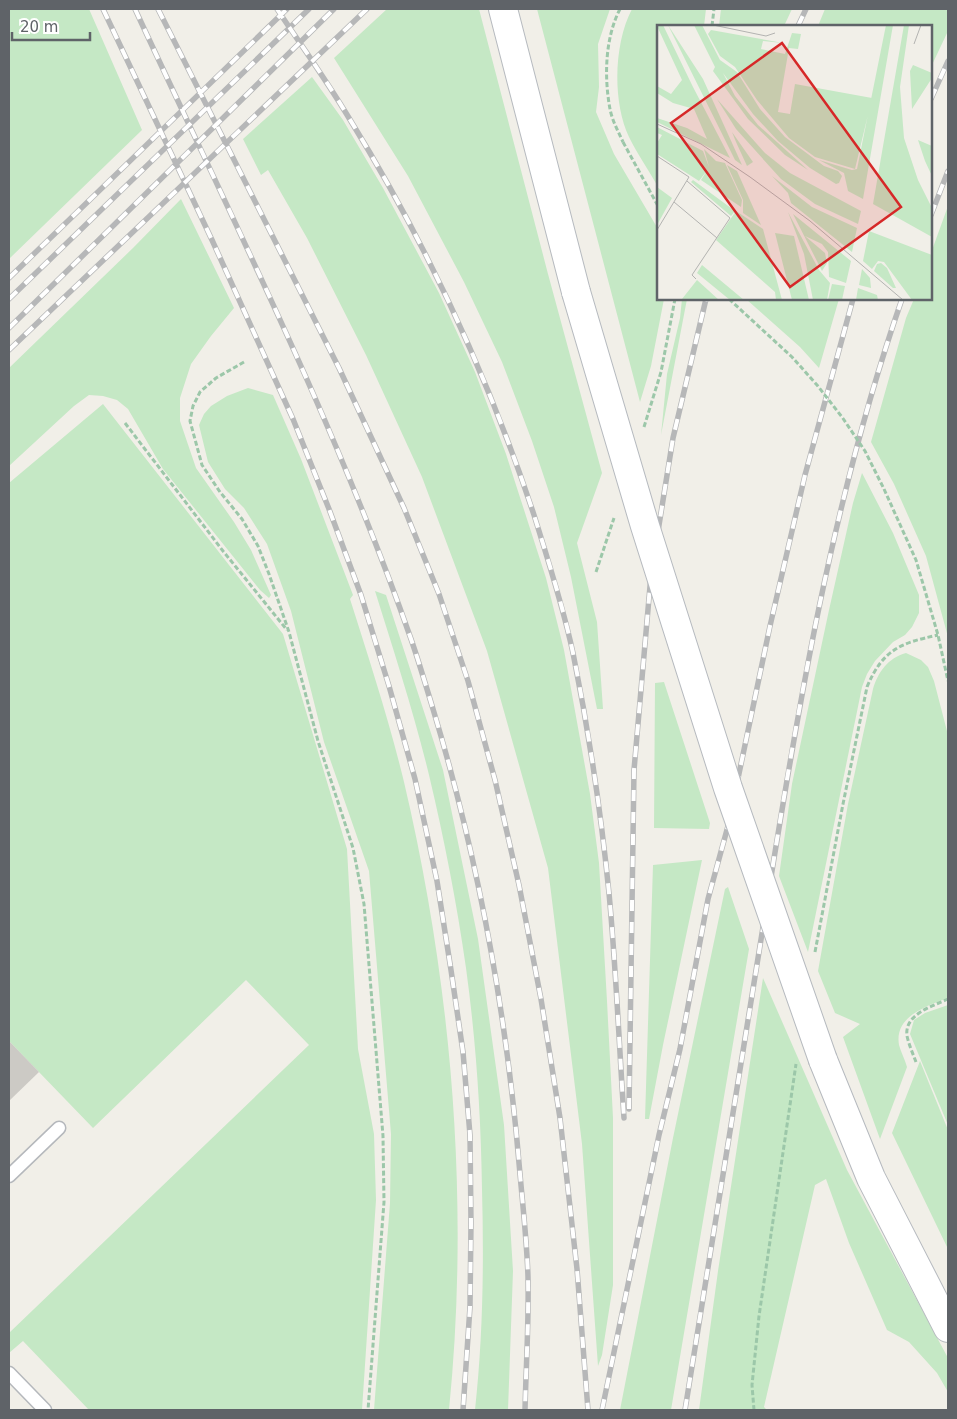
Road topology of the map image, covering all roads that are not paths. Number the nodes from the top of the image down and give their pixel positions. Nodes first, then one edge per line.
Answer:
1 (505, 14) edge
2 (59, 1128) dead end
3 (9, 1176) edge
4 (948, 1328) edge
5 (9, 1373) edge
6 (45, 1410) edge

1 - 4 main road, bridge
2 - 3 lane
5 - 6 lane

